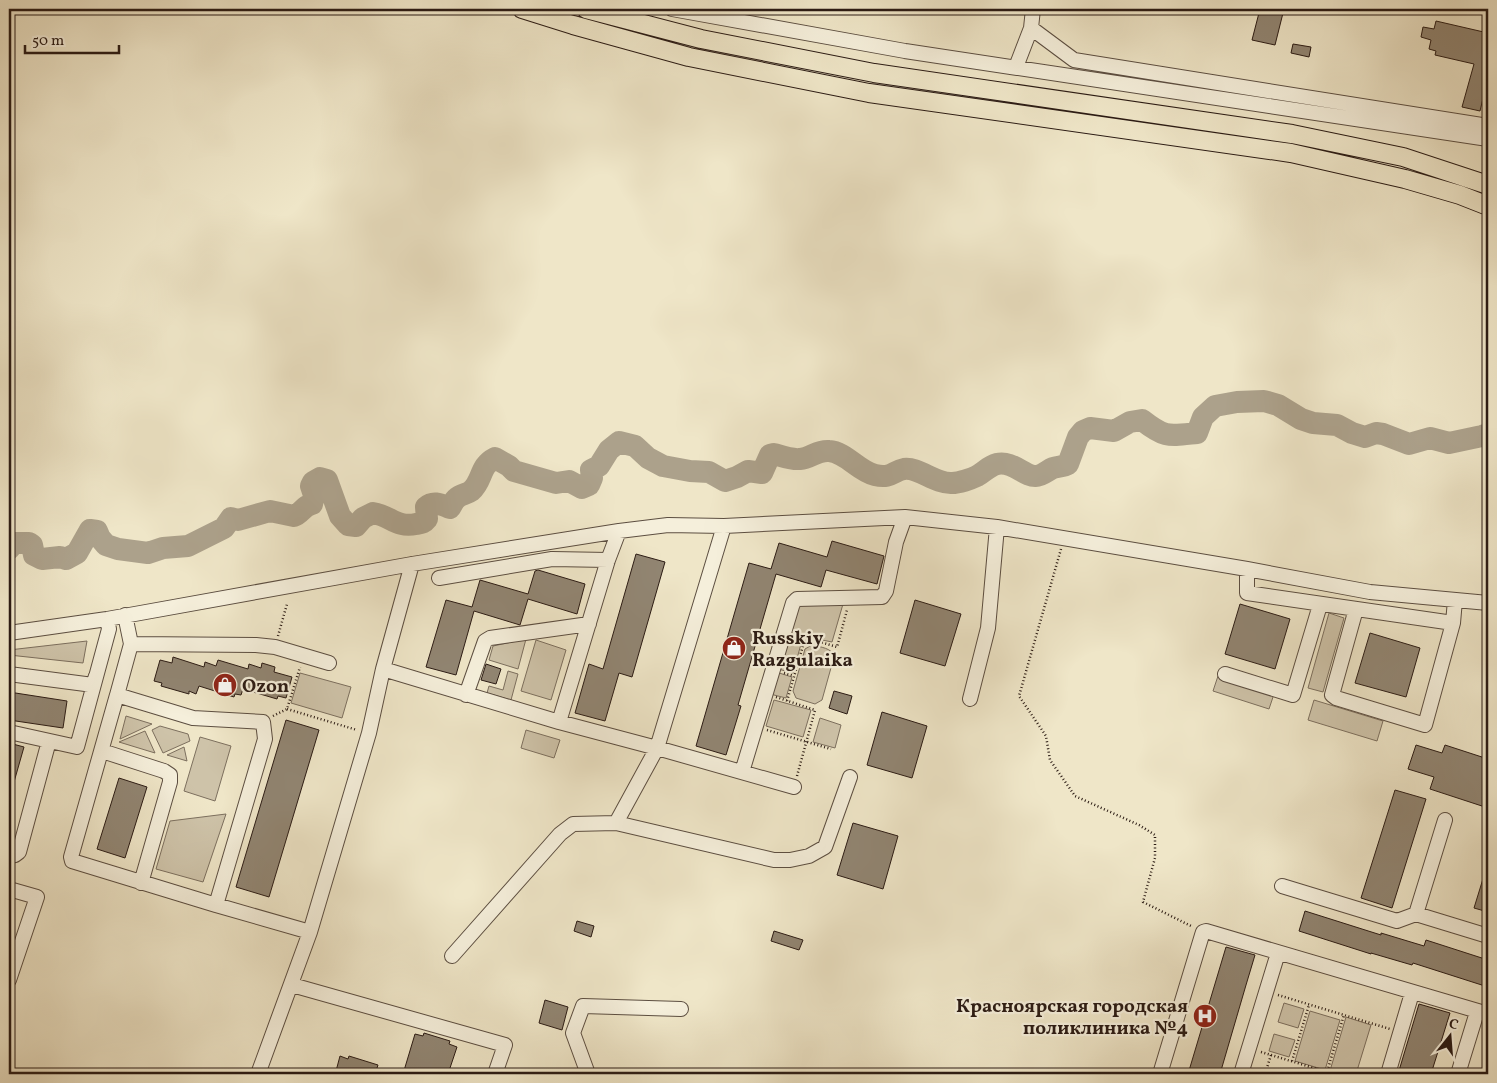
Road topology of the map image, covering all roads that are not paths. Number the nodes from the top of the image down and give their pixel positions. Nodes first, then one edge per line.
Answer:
1 (522, 9) edge
2 (586, 9) edge
3 (672, 9) edge
4 (1033, 9) edge
5 (1031, 28) junction
6 (1016, 67) junction
7 (1488, 126) edge
8 (1488, 139) edge
9 (1488, 185) edge
10 (1488, 206) edge
11 (905, 517) junction
12 (724, 526) junction
13 (997, 527) junction
14 (619, 530) junction
15 (608, 560) junction
16 (412, 564) junction
17 (1247, 569) junction
18 (439, 578) dead end
19 (1455, 600) junction
20 (1488, 603) edge
21 (1320, 604) junction
22 (1356, 609) junction
23 (125, 615) junction
24 (107, 619) junction
25 (1453, 623) junction
26 (589, 624) junction
27 (9, 633) edge
28 (131, 644) junction
29 (329, 663) dead end
30 (383, 669) junction
31 (9, 674) edge
32 (1225, 674) dead end
33 (93, 685) junction
34 (117, 695) junction
35 (466, 695) junction
36 (970, 699) dead end
37 (558, 722) junction
38 (9, 732) edge
39 (49, 741) junction
40 (657, 748) junction
41 (102, 751) junction
42 (742, 772) junction
43 (850, 777) dead end
44 (794, 788) road end
45 (1445, 820) dead end
46 (616, 823) junction
47 (9, 856) edge
48 (140, 883) junction
49 (1282, 886) dead end
50 (9, 889) edge
51 (216, 905) junction
52 (1416, 914) junction
53 (310, 932) junction
54 (1488, 936) edge
55 (1278, 953) junction
56 (452, 956) dead end
57 (9, 980) edge
58 (292, 985) junction
59 (1412, 993) junction
60 (681, 1009) dead end
61 (1483, 1013) edge
62 (258, 1074) edge
63 (496, 1074) edge
64 (588, 1074) edge
65 (1160, 1074) edge
66 (1242, 1074) edge
67 (1388, 1074) edge
68 (1458, 1074) edge

1 - 10 main road
2 - 9 main road
3 - 6 street
4 - 5 street
5 - 6 street
5 - 7 street
6 - 8 street
11 - 12 street
11 - 13 street
11 - 42 street
12 - 14 street
12 - 40 street
13 - 17 street
13 - 36 street
14 - 15 street
14 - 16 street
15 - 18 street
15 - 26 street
16 - 23 street
16 - 30 street
17 - 19 street
17 - 21 street
19 - 20 street
19 - 25 street
21 - 22 street
21 - 32 street
22 - 25 street
22 - 25 street
23 - 24 street
23 - 28 street
24 - 27 street
24 - 33 street
26 - 35 street
26 - 37 street
28 - 29 street
28 - 34 street
30 - 35 street
30 - 53 street
31 - 33 street
33 - 39 street
34 - 41 street
34 - 51 street
35 - 37 street
37 - 40 street
38 - 39 street
39 - 47 street
40 - 42 street
40 - 46 street
41 - 48 street
41 - 48 street
42 - 44 street
43 - 46 street
45 - 52 street
46 - 56 street
48 - 51 street
49 - 52 street
50 - 57 street
51 - 53 street
52 - 54 street
53 - 58 street
55 - 59 street
55 - 65 street
55 - 66 street
58 - 62 street
58 - 63 street
59 - 61 street
59 - 67 street
60 - 64 street
61 - 68 street

